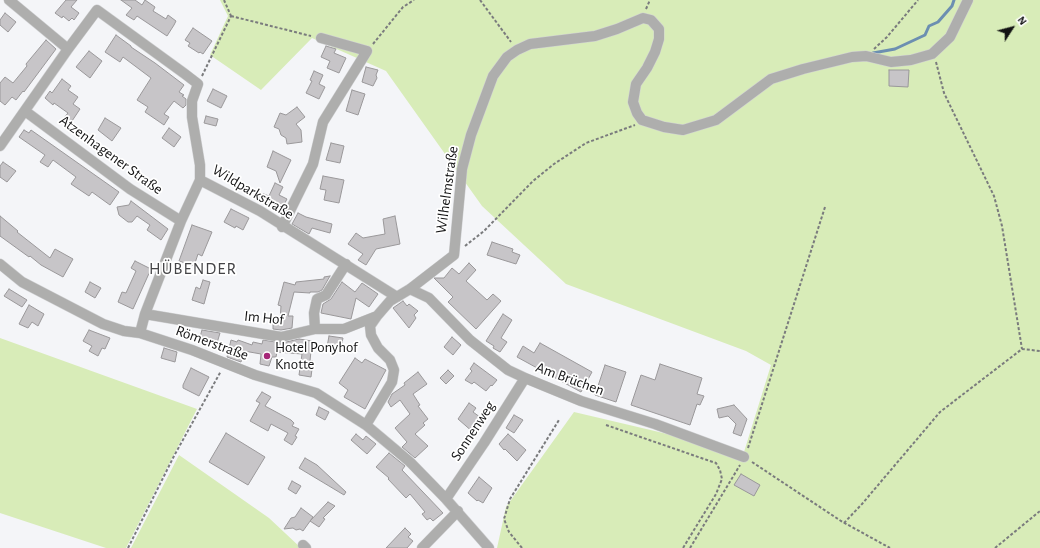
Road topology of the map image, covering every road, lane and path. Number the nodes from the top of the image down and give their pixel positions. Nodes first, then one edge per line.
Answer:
1 (9, 0) edge
2 (224, 0) edge
3 (414, 0) edge
4 (480, 0) edge
5 (918, 0) edge
6 (968, 0) edge
7 (231, 16) junction
8 (321, 38) joint
9 (68, 49) junction
10 (517, 50) junction
11 (367, 51) junction
12 (932, 54) junction
13 (866, 56) junction
14 (198, 84) junction
15 (25, 111) junction
16 (642, 120) junction
17 (0, 146) edge
18 (200, 180) junction
19 (825, 207) dead end
20 (181, 222) junction
21 (282, 226) junction
22 (454, 255) junction
23 (0, 264) edge
24 (346, 264) junction
25 (410, 289) junction
26 (397, 298) junction
27 (145, 314) junction
28 (377, 316) junction
29 (315, 329) junction
30 (140, 333) junction
31 (1022, 349) junction
32 (1040, 351) edge
33 (225, 363) junction
34 (525, 378) junction
35 (559, 420) dead end
36 (366, 425) junction
37 (606, 425) dead end
38 (744, 457) junction
39 (446, 499) junction
40 (458, 511) junction
41 (1040, 511) edge
42 (844, 523) junction
43 (128, 548) edge
44 (422, 548) edge
45 (489, 548) edge
46 (522, 548) edge
47 (683, 548) edge
48 (690, 548) edge
49 (890, 548) edge
50 (995, 548) edge

1 - 9 street
2 - 7 path
3 - 11 path
4 - 10 path
5 - 13 path
6 - 12 street
7 - 8 path
7 - 14 path
8 - 11 street
9 - 14 street
9 - 15 street
10 - 16 street, Wilhelmstraße
10 - 22 street, Wilhelmstraße
11 - 21 street
12 - 13 street
12 - 31 path
13 - 16 street
14 - 18 street, Wildparkstraße
15 - 17 street
15 - 20 street, Atzenhagener Straße
16 - 22 path
18 - 20 street
18 - 21 street, Wildparkstraße
19 - 38 path
20 - 27 street
21 - 24 street, Wildparkstraße
22 - 25 street, Wilhelmstraße
23 - 30 street, Römerstraße
24 - 26 street, Wildparkstraße
24 - 29 street
25 - 26 street, Wilhelmstraße
25 - 34 street, Am Brüchen
26 - 28 street, Wilhelmstraße
27 - 29 street, Im Hof
27 - 30 street
28 - 29 street, Im Hof
28 - 36 street, Wilhelmstraße
30 - 33 street, Römerstraße
31 - 32 path
31 - 42 path
33 - 36 street, Römerstraße
33 - 43 path
34 - 38 street, Am Brüchen
34 - 39 street, Sonnenweg
35 - 46 path
36 - 39 street, Römerstraße
37 - 47 path
38 - 42 path
38 - 48 path
39 - 40 street, Römerstraße
40 - 44 street
40 - 45 street, Römerstraße
41 - 50 path
42 - 49 path

